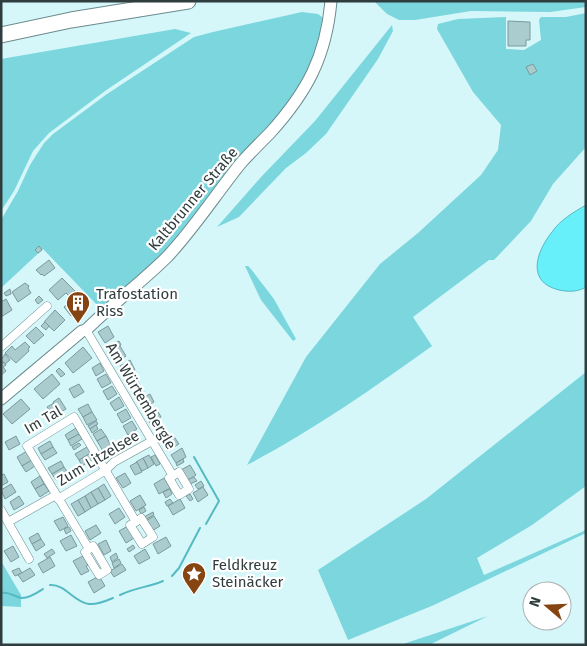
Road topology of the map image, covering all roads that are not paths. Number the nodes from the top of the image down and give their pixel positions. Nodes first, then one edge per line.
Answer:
1 (132, 1) edge
2 (188, 1) edge
3 (332, 1) edge
4 (1, 25) edge
5 (1, 35) edge
6 (47, 306) dead end
7 (86, 330) junction
8 (1, 346) edge
9 (1, 399) edge
10 (152, 441) junction
11 (106, 470) junction
12 (173, 476) dead end
13 (57, 497) junction
14 (1, 510) edge
15 (8, 522) junction
16 (136, 522) dead end
17 (89, 549) dead end
18 (29, 559) dead end

1 - 4 highway
2 - 5 highway
3 - 7 street, Kaltbrunner Straße
6 - 8 street
7 - 9 street, Kaltbrunner Straße
7 - 10 street, Am Würtembergle
10 - 11 street, Zum Litzelsee
10 - 12 street, Am Würtembergle
11 - 13 street, Zum Litzelsee
11 - 13 street, Im Tal
11 - 16 street, Im Tal
13 - 15 street, Zum Litzelsee
13 - 17 street, Im Tal
14 - 15 street
15 - 18 street

